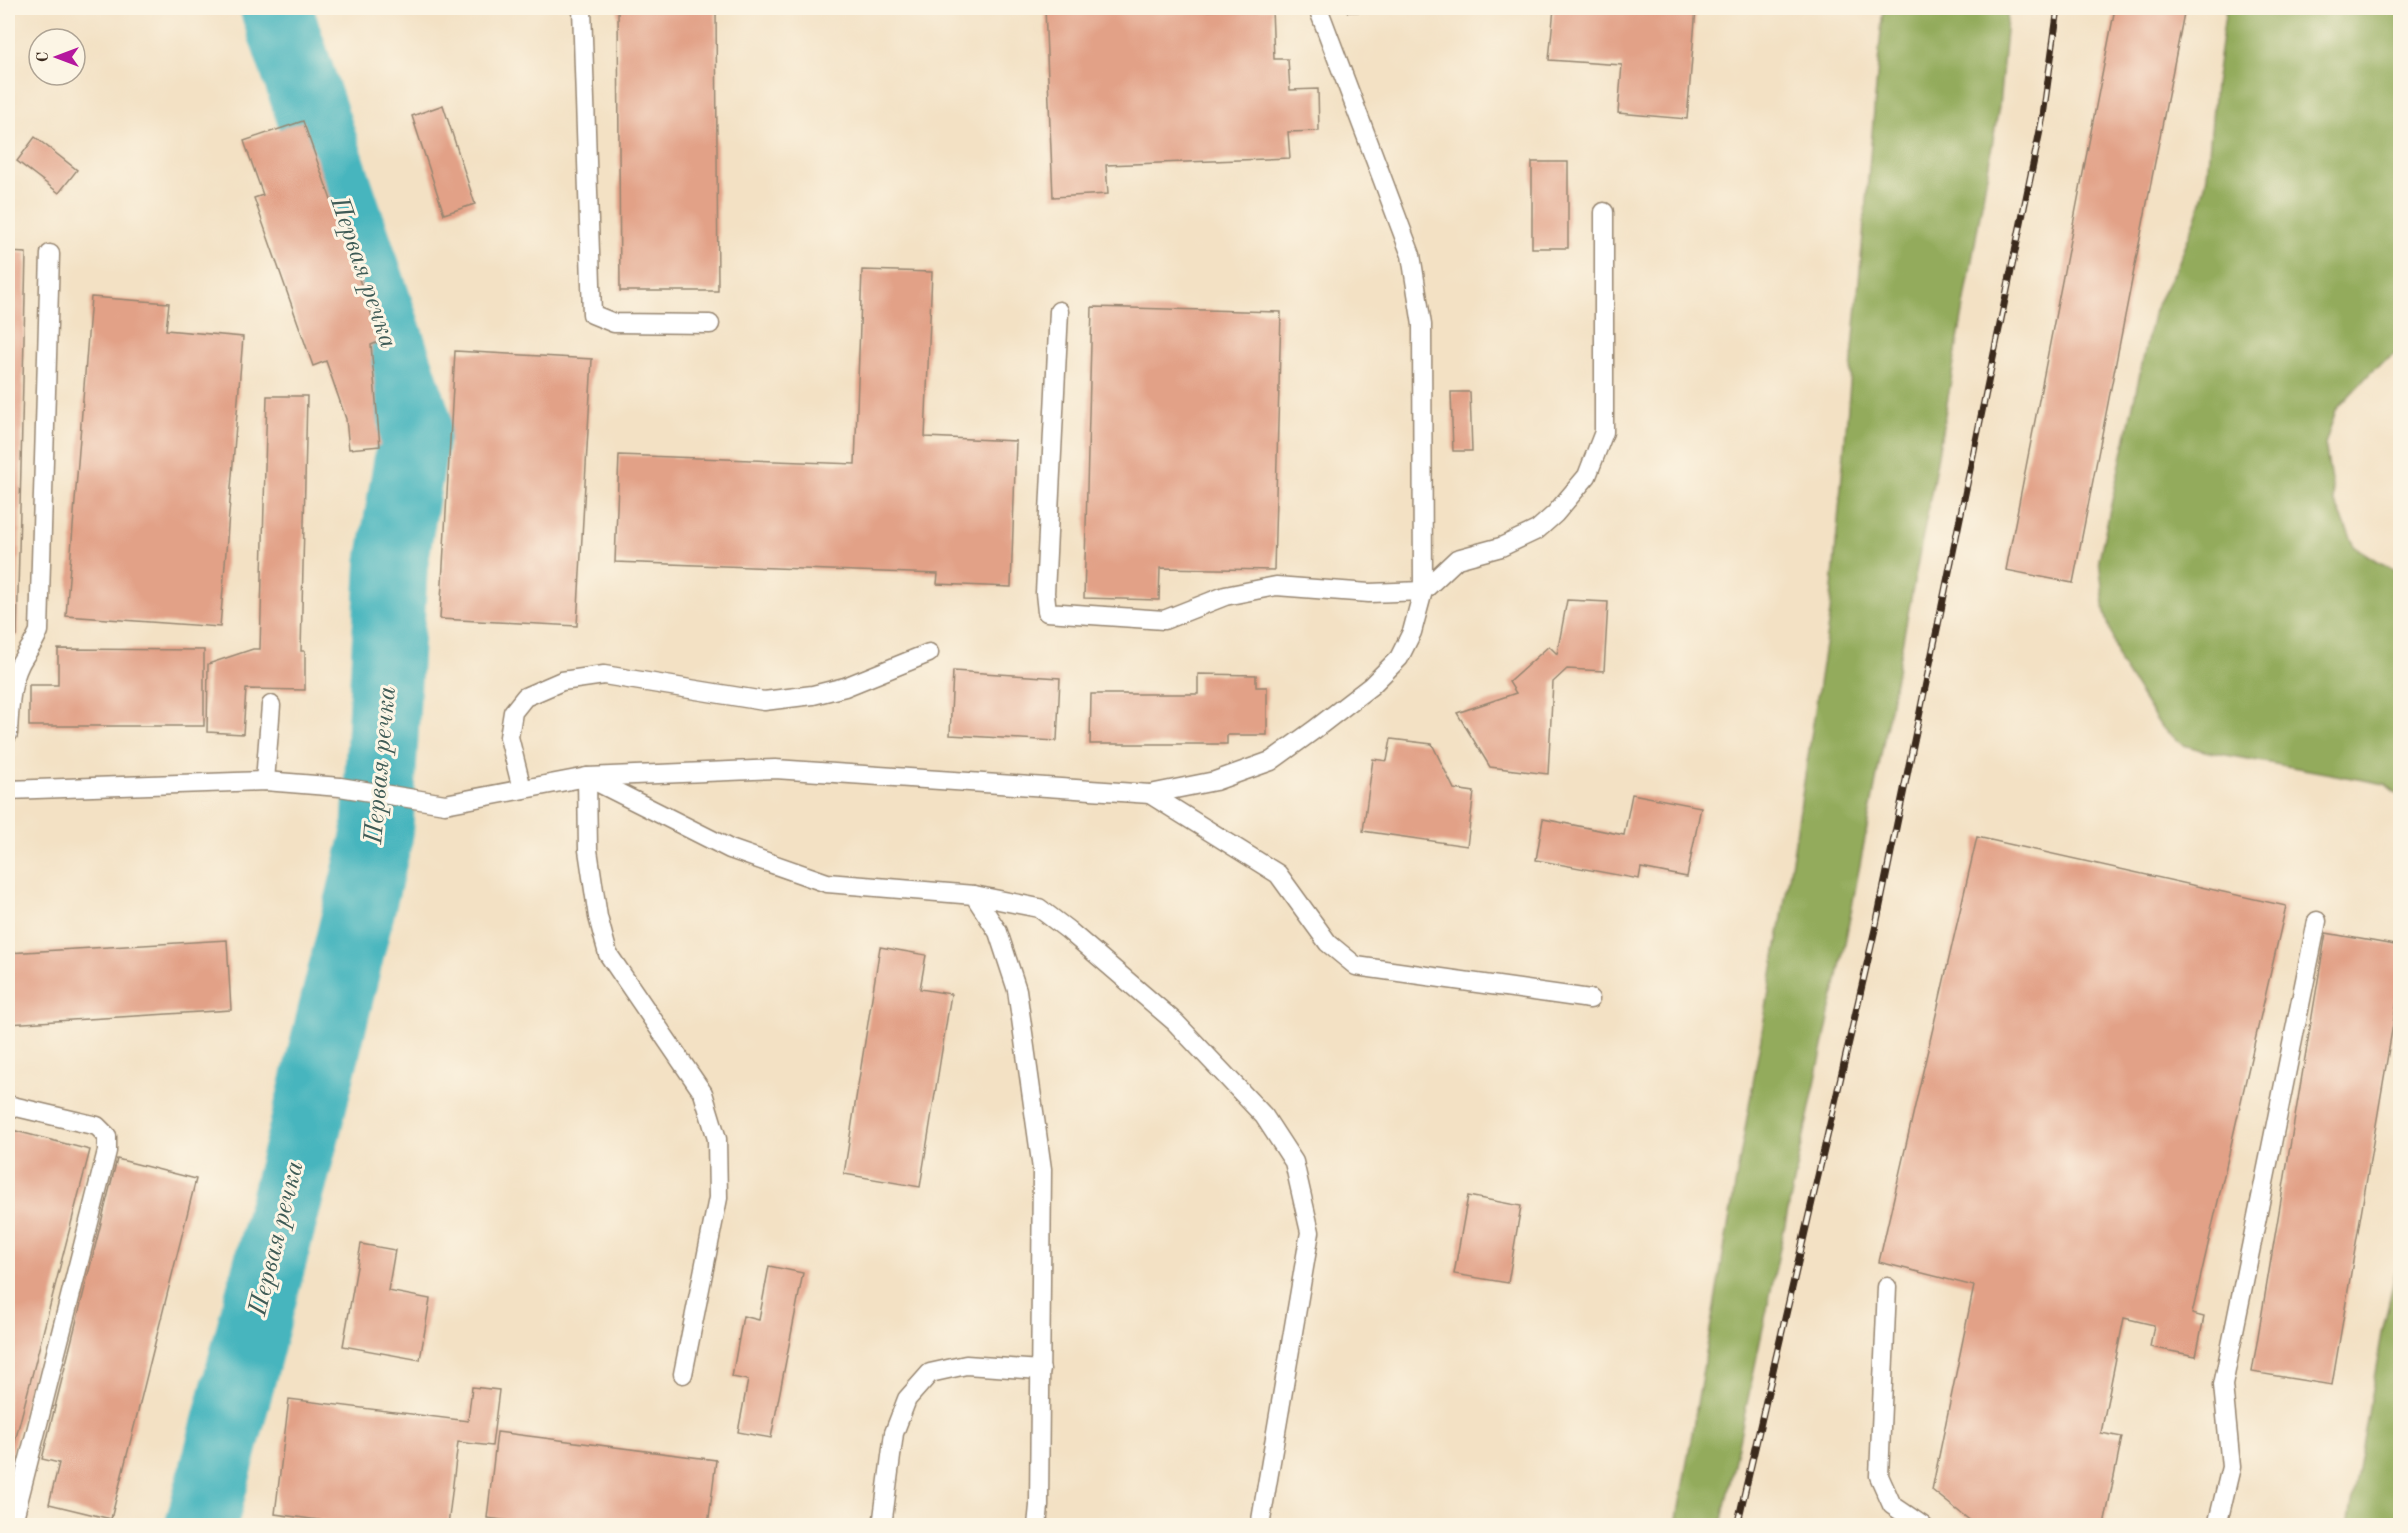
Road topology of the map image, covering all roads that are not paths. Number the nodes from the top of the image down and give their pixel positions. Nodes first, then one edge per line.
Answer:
1 (582, 8) edge
2 (1318, 8) edge
3 (1604, 212) dead end
4 (50, 254) dead end
5 (1059, 311) dead end
6 (710, 324) dead end
7 (1423, 591) junction
8 (929, 653) dead end
9 (271, 705) dead end
10 (8, 734) edge
11 (587, 777) junction
12 (265, 781) junction
13 (522, 789) junction
14 (8, 790) edge
15 (1150, 794) junction
16 (975, 896) junction
17 (2317, 921) dead end
18 (1590, 999) dead end
19 (8, 1105) edge
20 (1887, 1287) dead end
21 (1041, 1370) junction
22 (683, 1374) dead end
23 (12, 1526) edge
24 (882, 1526) edge
25 (1037, 1526) edge
26 (1260, 1526) edge
27 (1923, 1526) edge
28 (2217, 1526) edge

1 - 6 lane
2 - 7 lane
3 - 7 lane
4 - 10 lane
5 - 7 lane
7 - 15 lane
8 - 13 lane
9 - 12 lane
11 - 13 lane
11 - 15 lane
11 - 16 lane
11 - 22 lane
12 - 13 lane
12 - 14 lane
15 - 18 lane
16 - 21 lane
16 - 26 lane
17 - 28 lane
19 - 23 lane
20 - 27 lane
21 - 24 lane
21 - 25 lane

